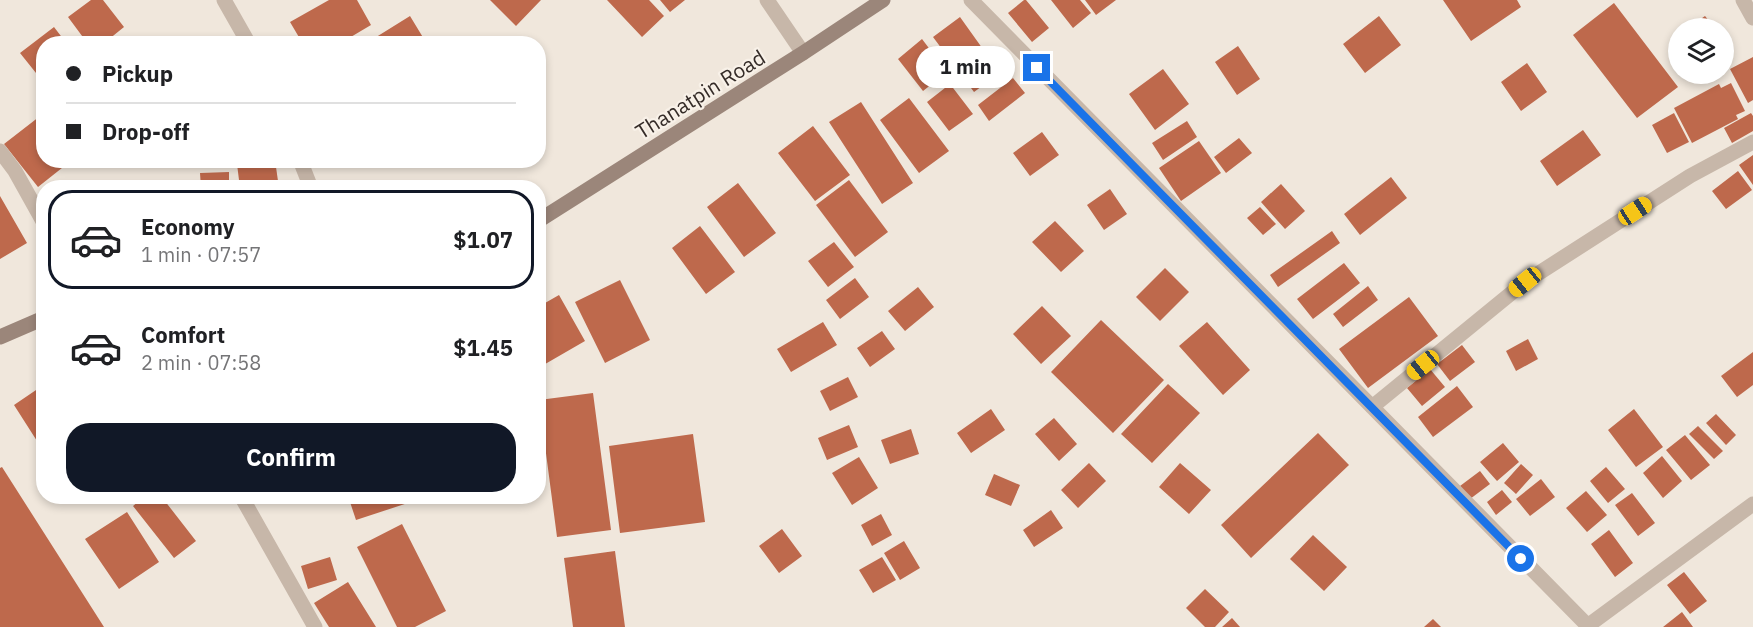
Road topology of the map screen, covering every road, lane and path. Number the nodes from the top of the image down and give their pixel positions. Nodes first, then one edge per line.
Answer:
1 (224, 0) edge
2 (767, 0) edge
3 (883, 0) edge
4 (970, 0) edge
5 (1743, 0) edge
6 (1753, 18) edge
7 (244, 36) edge
8 (803, 53) junction
9 (1753, 142) edge
10 (0, 151) edge
11 (36, 209) edge
12 (546, 216) edge
13 (36, 321) edge
14 (0, 337) edge
15 (1372, 407) junction
16 (246, 504) edge
17 (1753, 504) edge
18 (315, 627) edge
19 (1587, 627) edge

1 - 7 street
2 - 8 street
3 - 8 main road, Thanatpin Road
4 - 15 street
5 - 6 street
8 - 12 main road, Thanatpin Road
9 - 15 street
10 - 11 street
13 - 14 main road
15 - 19 street
16 - 18 street
17 - 19 street

